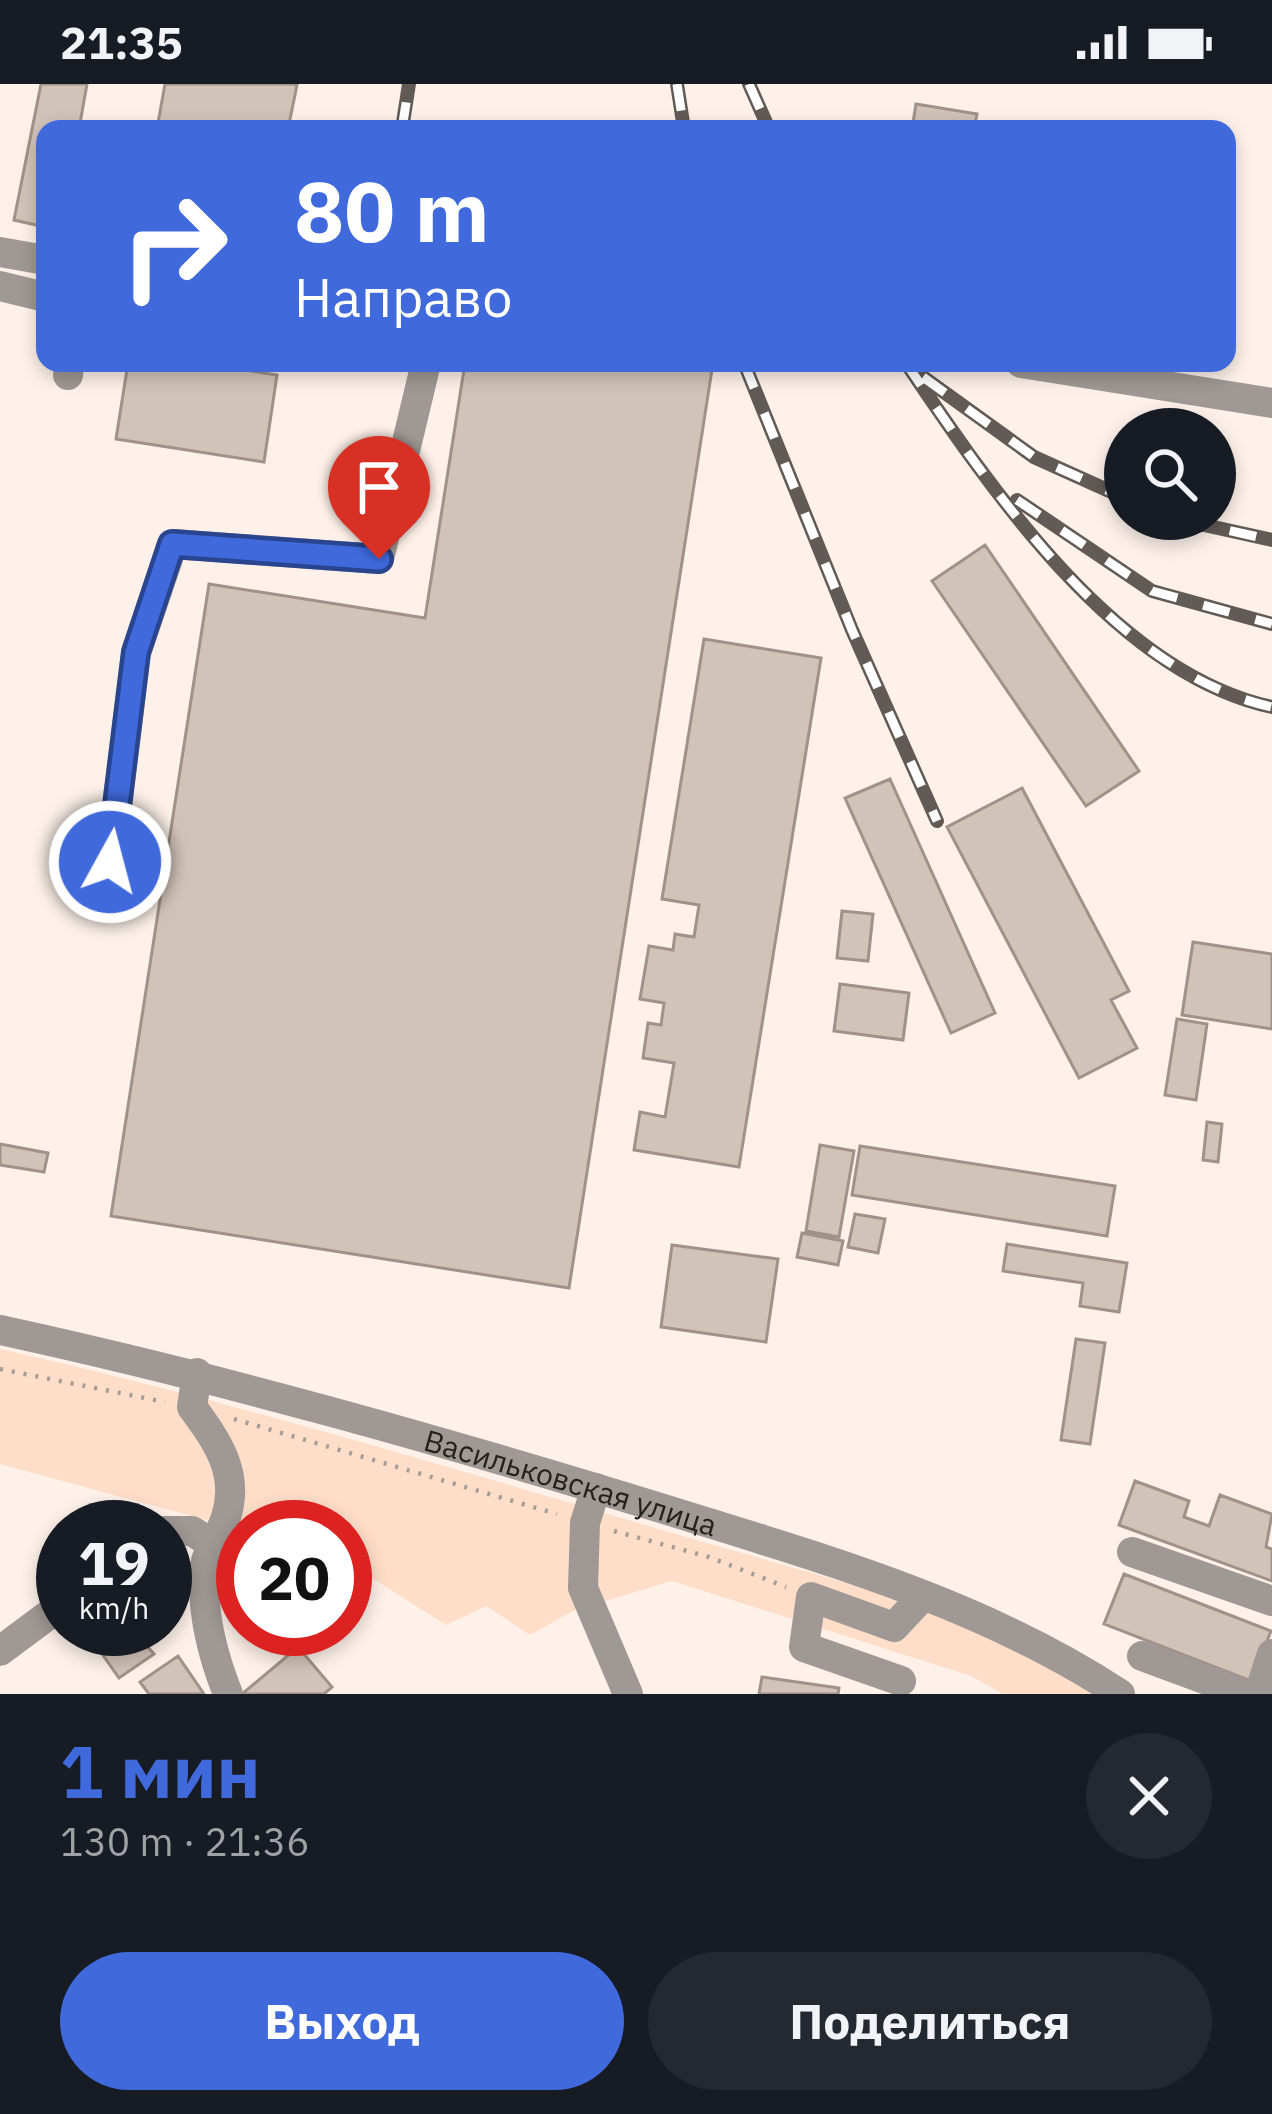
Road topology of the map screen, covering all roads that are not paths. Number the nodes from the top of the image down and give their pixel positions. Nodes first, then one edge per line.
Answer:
1 (0, 252) edge
2 (36, 258) edge
3 (0, 286) edge
4 (36, 295) edge
5 (424, 372) edge
6 (1077, 372) edge
7 (1272, 404) edge
8 (105, 904) dead end
9 (0, 1330) edge
10 (197, 1373) junction
11 (596, 1488) junction
12 (192, 1531) edge
13 (211, 1543) junction
14 (1132, 1552) dead end
15 (922, 1595) junction
16 (1272, 1601) edge
17 (36, 1624) edge
18 (0, 1651) edge
19 (1272, 1654) edge
20 (1142, 1656) dead end
21 (901, 1681) dead end
22 (228, 1694) edge
23 (628, 1694) edge
24 (1120, 1694) edge
25 (1245, 1694) edge
26 (1259, 1694) edge

1 - 2 street
3 - 4 street
5 - 8 street
6 - 7 street
9 - 10 street, Васильковская улица
10 - 11 street, Васильковская улица
10 - 13 street
11 - 15 street, Васильковская улица
11 - 23 street
12 - 13 street
13 - 22 street
14 - 16 street
15 - 21 street
15 - 24 street, Васильковская улица
17 - 18 street
19 - 26 street
20 - 25 street

